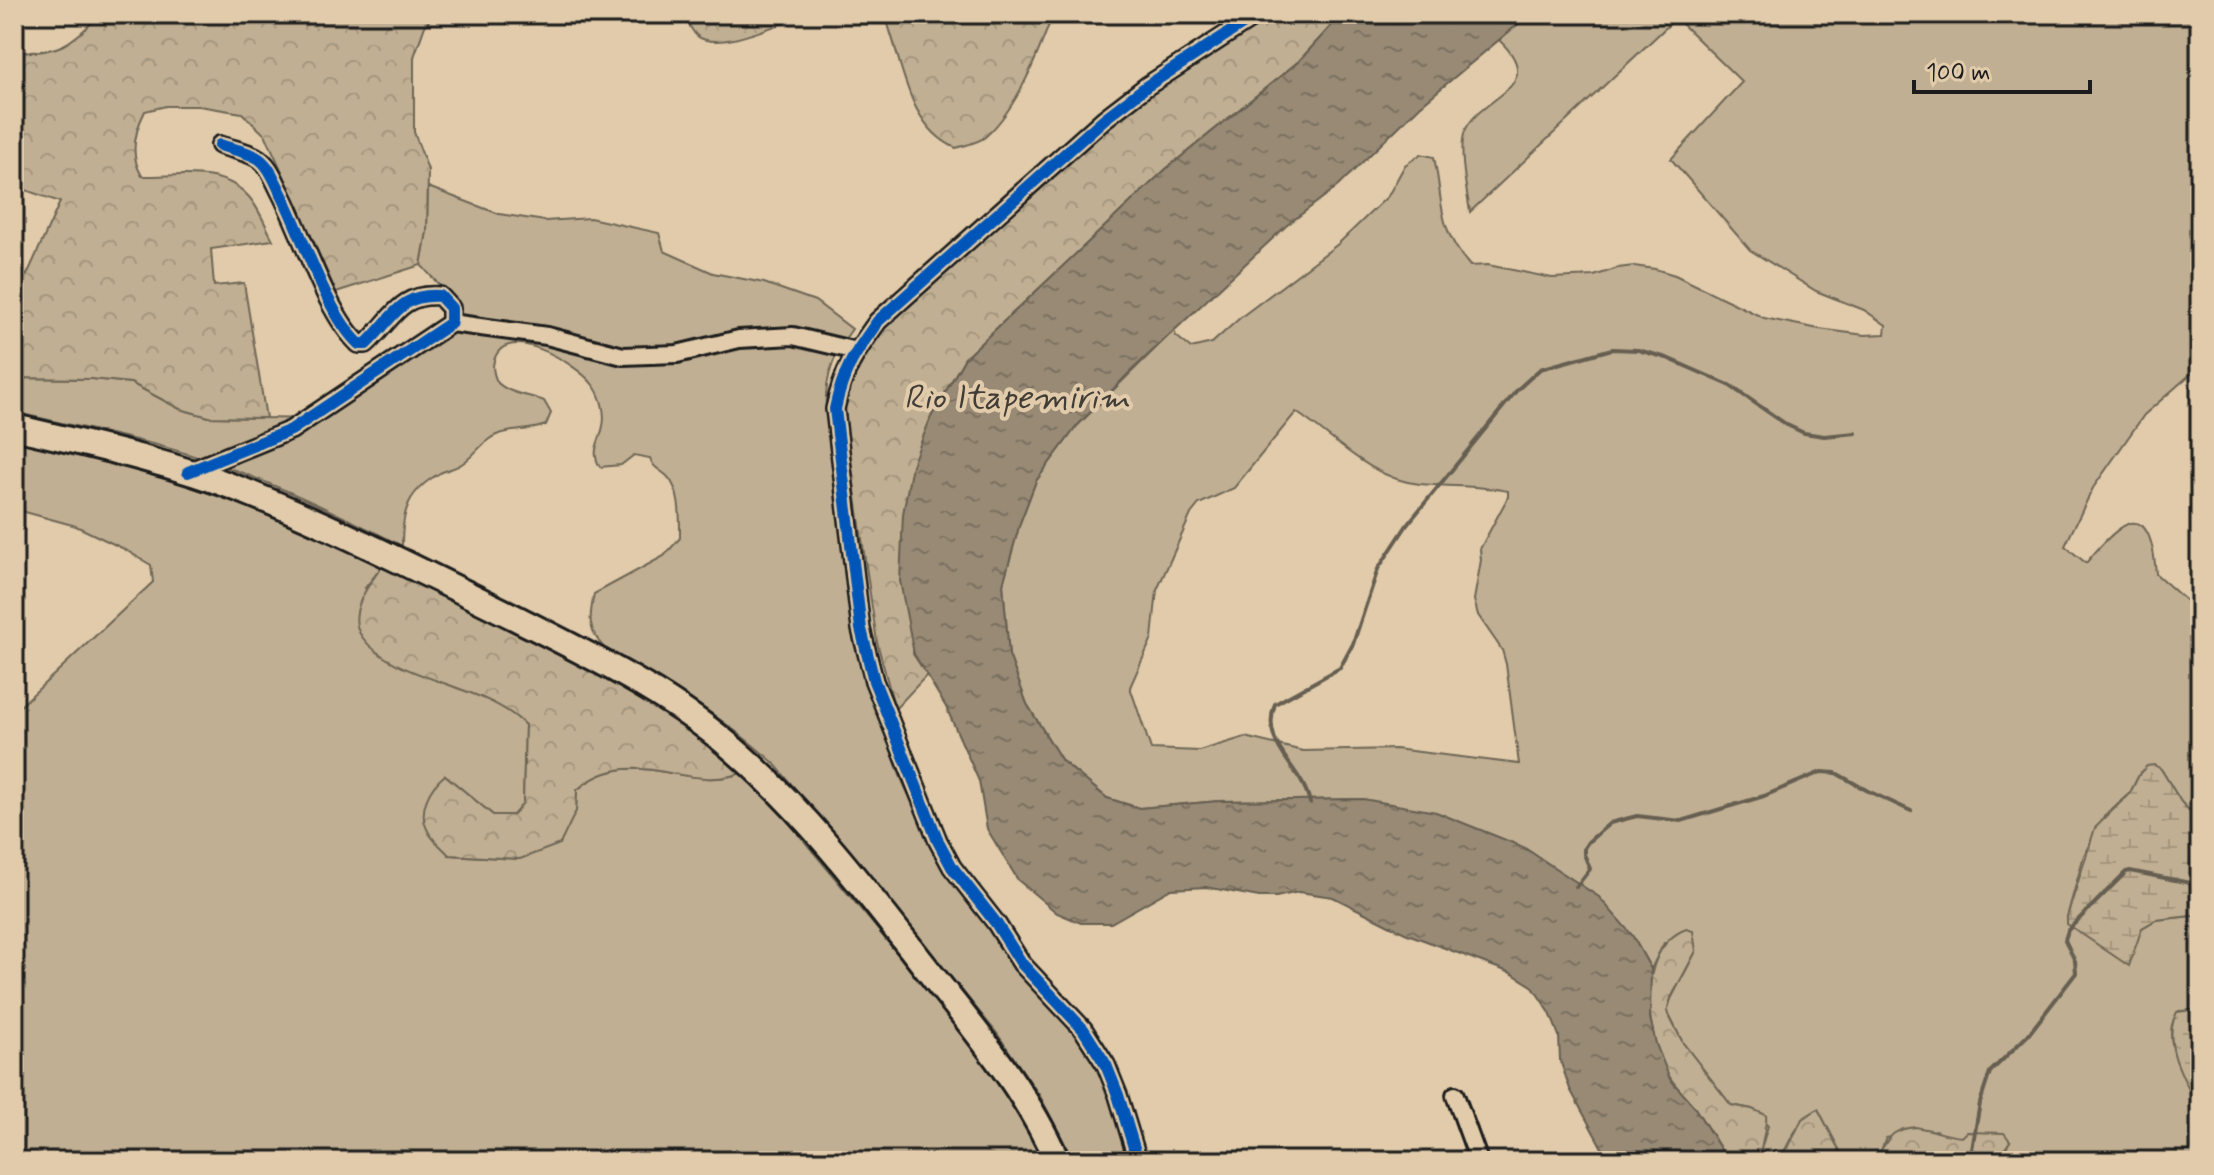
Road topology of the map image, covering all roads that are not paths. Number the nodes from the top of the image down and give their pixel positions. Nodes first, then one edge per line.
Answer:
1 (1258, 14) edge
2 (220, 145) dead end
3 (451, 323) junction
4 (856, 351) junction
5 (14, 427) edge
6 (188, 472) junction
7 (1455, 1095) dead end
8 (1057, 1161) edge
9 (1138, 1161) edge
10 (1479, 1161) edge

1 - 4 street
2 - 3 street
3 - 4 street
3 - 6 street
4 - 9 street
5 - 6 highway
6 - 8 highway
7 - 10 street

